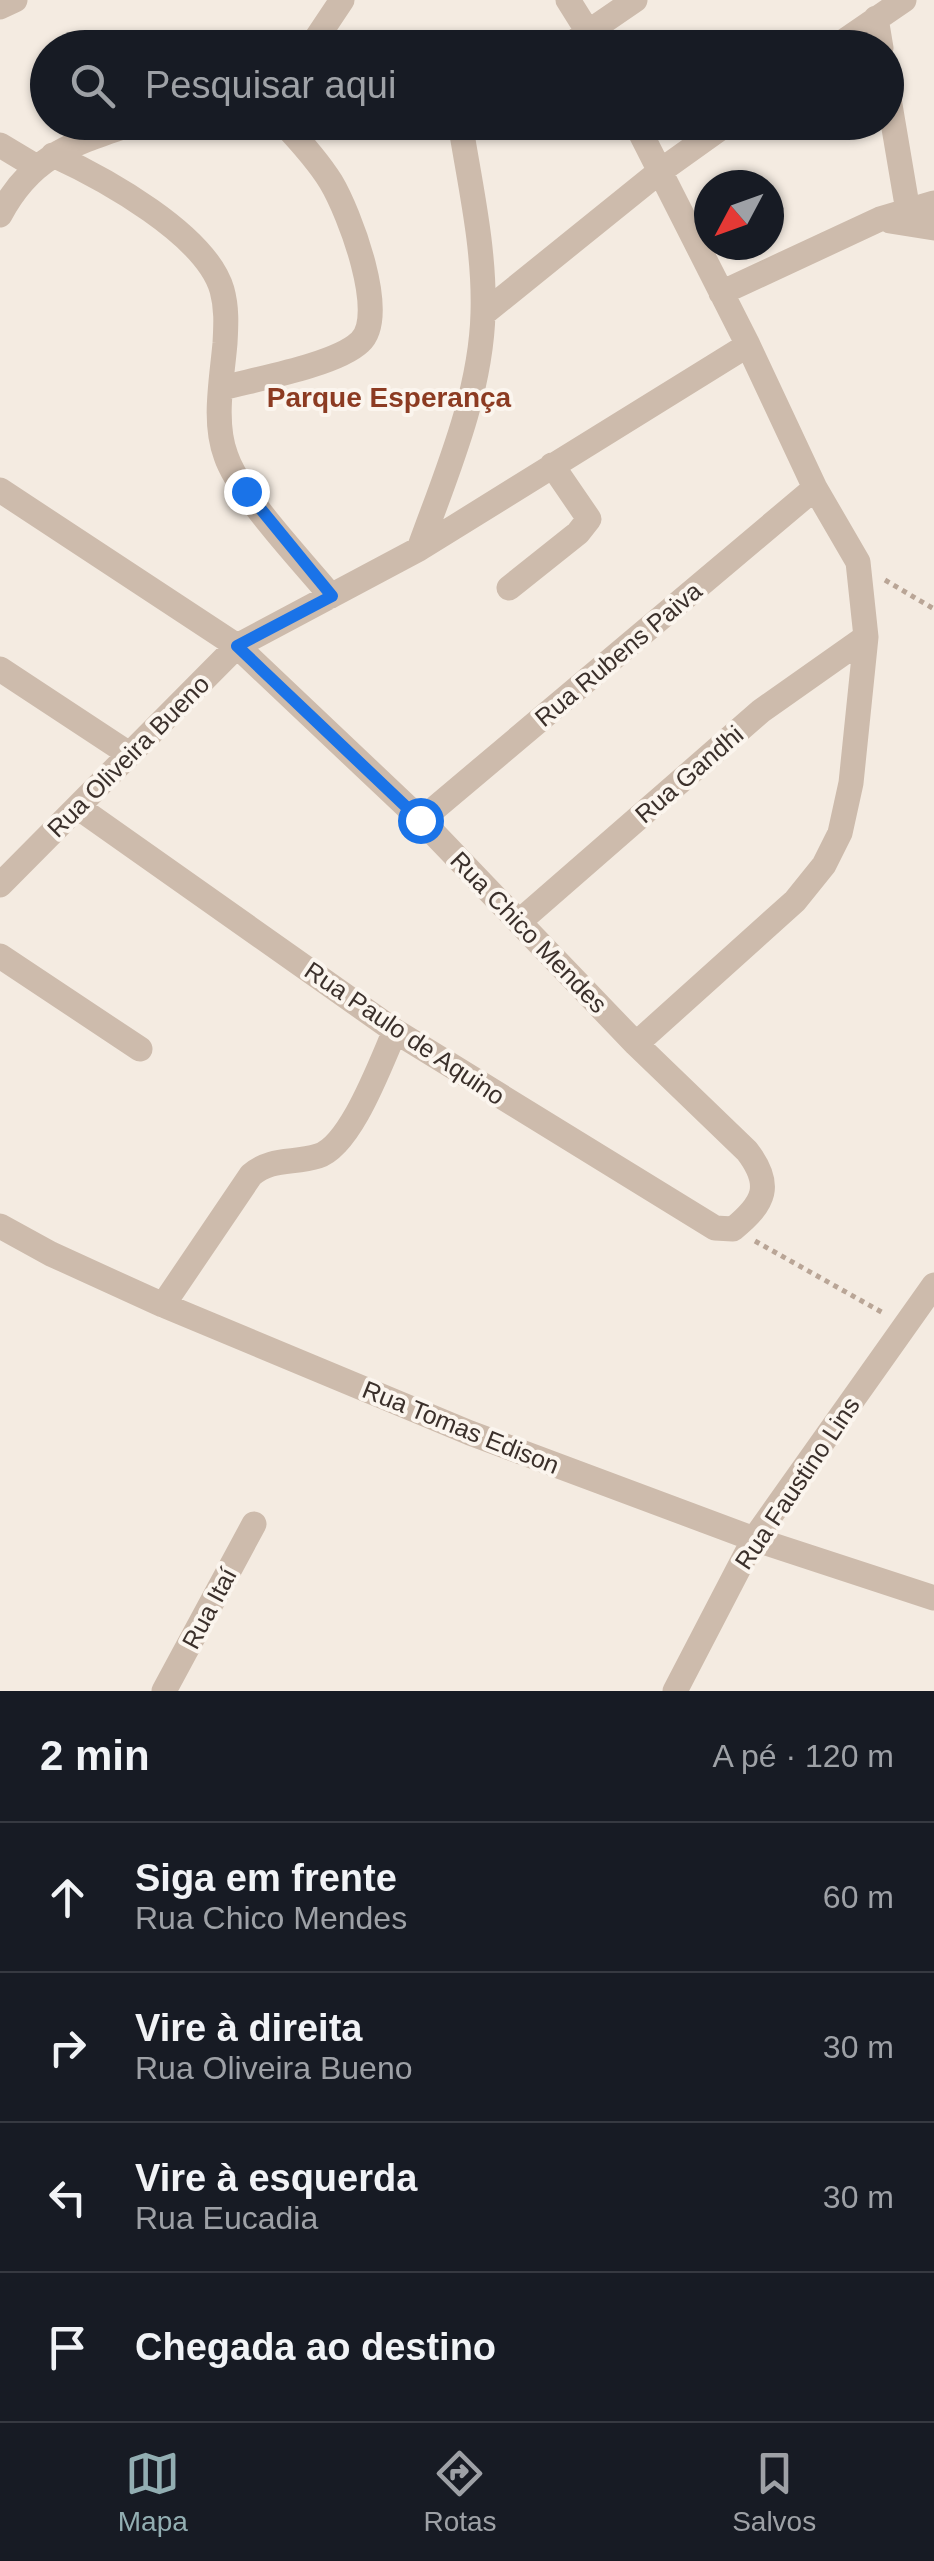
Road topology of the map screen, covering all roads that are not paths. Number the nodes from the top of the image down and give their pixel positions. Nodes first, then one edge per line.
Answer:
1 (15, 0) edge
2 (342, 0) edge
3 (568, 0) edge
4 (635, 0) edge
5 (904, 0) edge
6 (0, 7) edge
7 (876, 18) junction
8 (322, 30) edge
9 (588, 30) edge
10 (603, 30) edge
11 (859, 30) edge
12 (878, 30) edge
13 (93, 140) edge
14 (297, 140) edge
15 (463, 140) edge
16 (644, 140) edge
17 (704, 140) edge
18 (896, 140) edge
19 (0, 145) edge
20 (44, 160) junction
21 (659, 172) junction
22 (934, 203) edge
23 (908, 211) junction
24 (0, 215) edge
25 (880, 219) junction
26 (934, 228) edge
27 (721, 294) junction
28 (483, 314) junction
29 (748, 344) junction
30 (222, 388) junction
31 (552, 466) junction
32 (816, 488) junction
33 (0, 490) edge
34 (419, 549) junction
35 (509, 588) dead end
36 (332, 596) junction
37 (866, 637) junction
38 (237, 646) junction
39 (0, 670) edge
40 (129, 754) junction
41 (79, 808) junction
42 (420, 820) junction
43 (9, 860) edge
44 (0, 885) edge
45 (520, 921) junction
46 (0, 956) edge
47 (395, 1031) junction
48 (636, 1044) junction
49 (140, 1050) dead end
50 (738, 1225) joint
51 (0, 1226) edge
52 (934, 1285) edge
53 (163, 1305) junction
54 (254, 1524) dead end
55 (754, 1539) junction
56 (934, 1598) edge
57 (164, 1691) edge
58 (675, 1691) edge

1 - 6 street
2 - 8 street
3 - 9 street
4 - 10 street
5 - 7 street
7 - 11 street
7 - 12 street
13 - 20 street
14 - 30 street
15 - 28 street
16 - 21 street
17 - 21 street
18 - 23 street
19 - 20 street
20 - 24 street
20 - 30 street
21 - 27 street
21 - 28 street
22 - 23 street
23 - 25 street
25 - 26 street
25 - 27 street
27 - 29 street
28 - 34 street
29 - 31 street, Rua Oliveira Bueno
29 - 32 street
30 - 36 street
31 - 34 street, Rua Oliveira Bueno
31 - 35 street
32 - 37 street
32 - 42 street, Rua Rubens Paiva
33 - 38 street, Rua Chico Mendes
34 - 36 street, Rua Oliveira Bueno
36 - 38 street, Rua Oliveira Bueno
37 - 45 street, Rua Gandhi
37 - 48 street
38 - 40 street, Rua Oliveira Bueno
38 - 42 street, Rua Chico Mendes
39 - 40 street
40 - 41 street, Rua Oliveira Bueno
41 - 43 street, Rua Oliveira Bueno
41 - 47 street, Rua Paulo de Aquino
42 - 45 street, Rua Chico Mendes
43 - 44 street, Rua Oliveira Bueno
45 - 48 street, Rua Chico Mendes
46 - 49 street
47 - 50 street, Rua Paulo de Aquino
47 - 53 street
48 - 50 street, Rua Chico Mendes
51 - 53 street, Rua Tomas Edison
52 - 55 street, Rua Faustino Lins
53 - 55 street, Rua Tomas Edison
54 - 57 street, Rua Itaí
55 - 56 street, Rua Tomas Edison
55 - 58 street, Rua Faustino Lins

